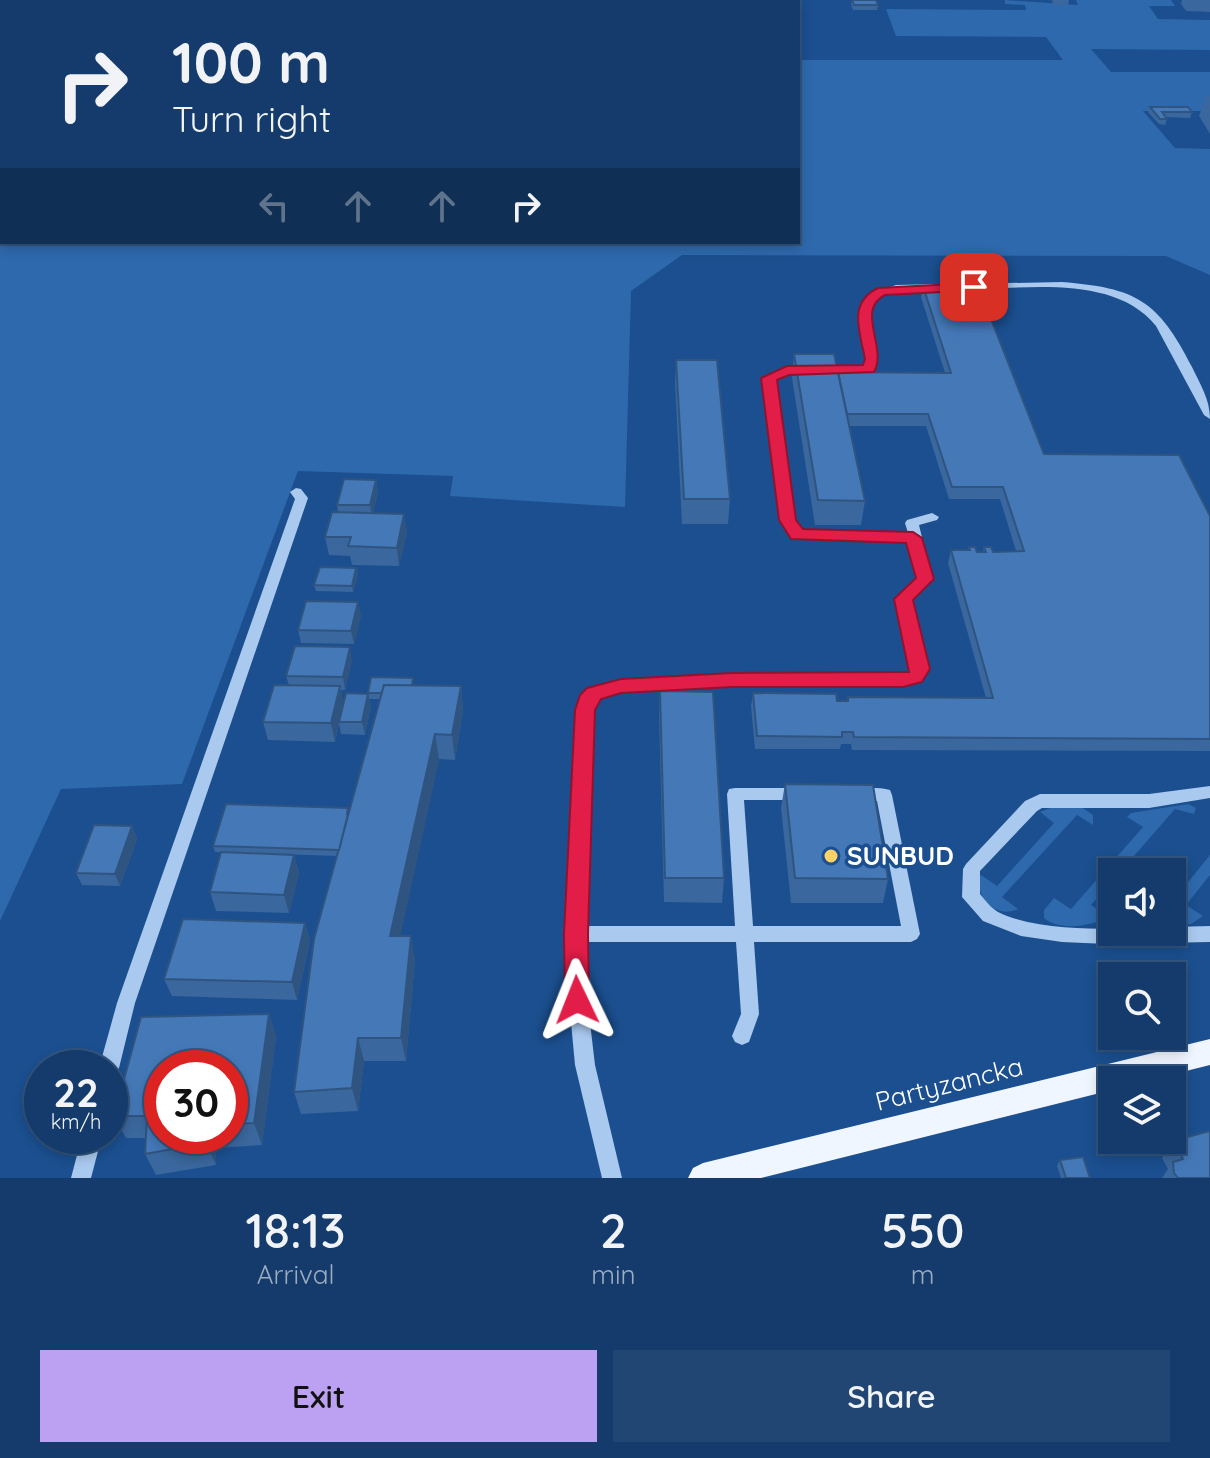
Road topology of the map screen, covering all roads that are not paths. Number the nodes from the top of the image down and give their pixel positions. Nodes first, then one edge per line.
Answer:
1 (1210, 415) edge
2 (296, 492) dead end
3 (932, 517) dead end
4 (913, 538) junction
5 (1210, 792) edge
6 (576, 934) junction
7 (744, 934) junction
8 (1210, 934) edge
9 (742, 1036) dead end
10 (114, 1050) edge
11 (1210, 1052) edge
12 (87, 1154) edge
13 (81, 1178) edge
14 (612, 1178) edge
15 (703, 1178) edge

1 - 4 street
2 - 10 street
3 - 4 street
4 - 6 street
5 - 8 street
6 - 7 street
6 - 14 street
7 - 7 street
7 - 9 street
11 - 15 main road, Partyzancka
12 - 13 street

